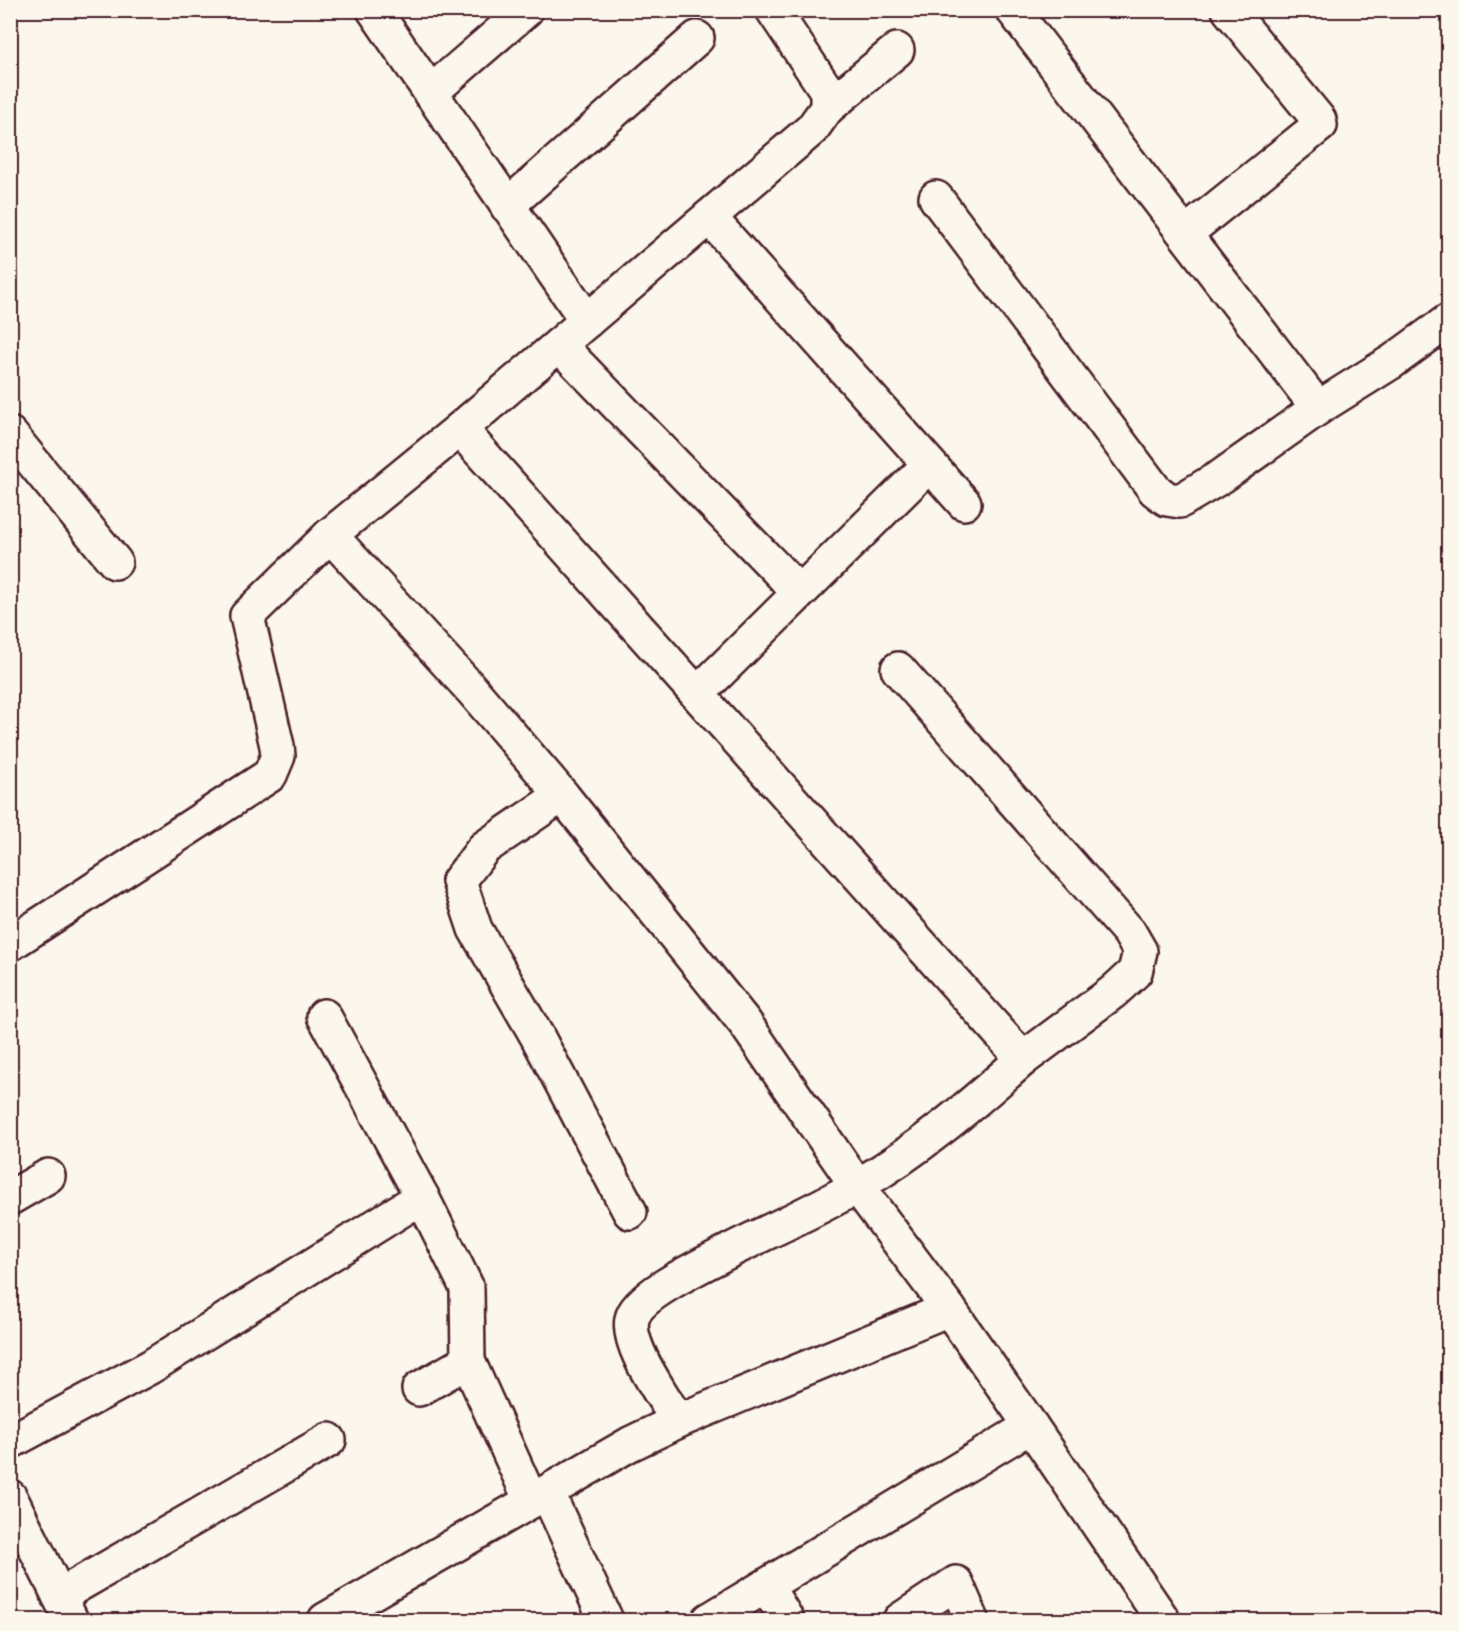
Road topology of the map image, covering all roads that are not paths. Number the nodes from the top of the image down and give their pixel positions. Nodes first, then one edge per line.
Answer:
1 (374, 10) edge
2 (526, 10) edge
3 (773, 10) edge
4 (1013, 10) edge
5 (1229, 10) edge
6 (697, 38) dead end
7 (897, 50) dead end
8 (430, 93) junction
9 (827, 108) junction
10 (936, 198) dead end
11 (507, 206) junction
12 (709, 217) junction
13 (1186, 233) junction
14 (587, 321) junction
15 (1449, 321) edge
16 (559, 345) junction
17 (1318, 408) junction
18 (460, 429) junction
19 (10, 434) edge
20 (930, 465) junction
21 (964, 503) dead end
22 (330, 535) junction
23 (115, 562) dead end
24 (799, 592) junction
25 (898, 669) dead end
26 (698, 694) junction
27 (562, 795) junction
28 (10, 944) edge
29 (324, 1016) dead end
30 (1023, 1059) junction
31 (48, 1176) dead end
32 (857, 1186) junction
33 (422, 1197) junction
34 (10, 1198) edge
35 (630, 1212) dead end
36 (949, 1309) junction
37 (468, 1361) junction
38 (419, 1389) dead end
39 (678, 1421) junction
40 (1031, 1426) junction
41 (329, 1440) dead end
42 (10, 1442) edge
43 (539, 1496) junction
44 (10, 1497) edge
45 (767, 1587) junction
46 (65, 1608) edge
47 (325, 1620) edge
48 (606, 1620) edge
49 (709, 1620) edge
50 (787, 1620) edge
51 (900, 1620) edge
52 (972, 1620) edge
53 (1163, 1620) edge

1 - 8 street
2 - 8 street
3 - 9 street
4 - 13 street
5 - 13 street
6 - 11 street
7 - 9 street
8 - 11 street
9 - 12 street
10 - 17 street
11 - 14 street
12 - 14 street
12 - 20 street
13 - 17 street
14 - 16 street
15 - 17 street
16 - 18 street
16 - 24 street
18 - 22 street
18 - 26 street
19 - 23 street
20 - 21 street
20 - 24 street
22 - 27 street
22 - 28 street
24 - 26 street
25 - 30 street
26 - 30 street
27 - 32 street
27 - 35 street
29 - 33 street
30 - 32 street
31 - 34 street
32 - 36 street
32 - 39 street
33 - 37 street
33 - 42 street
36 - 39 street
36 - 40 street
37 - 38 street
37 - 43 street
39 - 43 street
40 - 45 street
40 - 53 street
41 - 46 street
43 - 47 street
43 - 48 street
44 - 46 street
45 - 49 street
45 - 50 street
51 - 52 street

